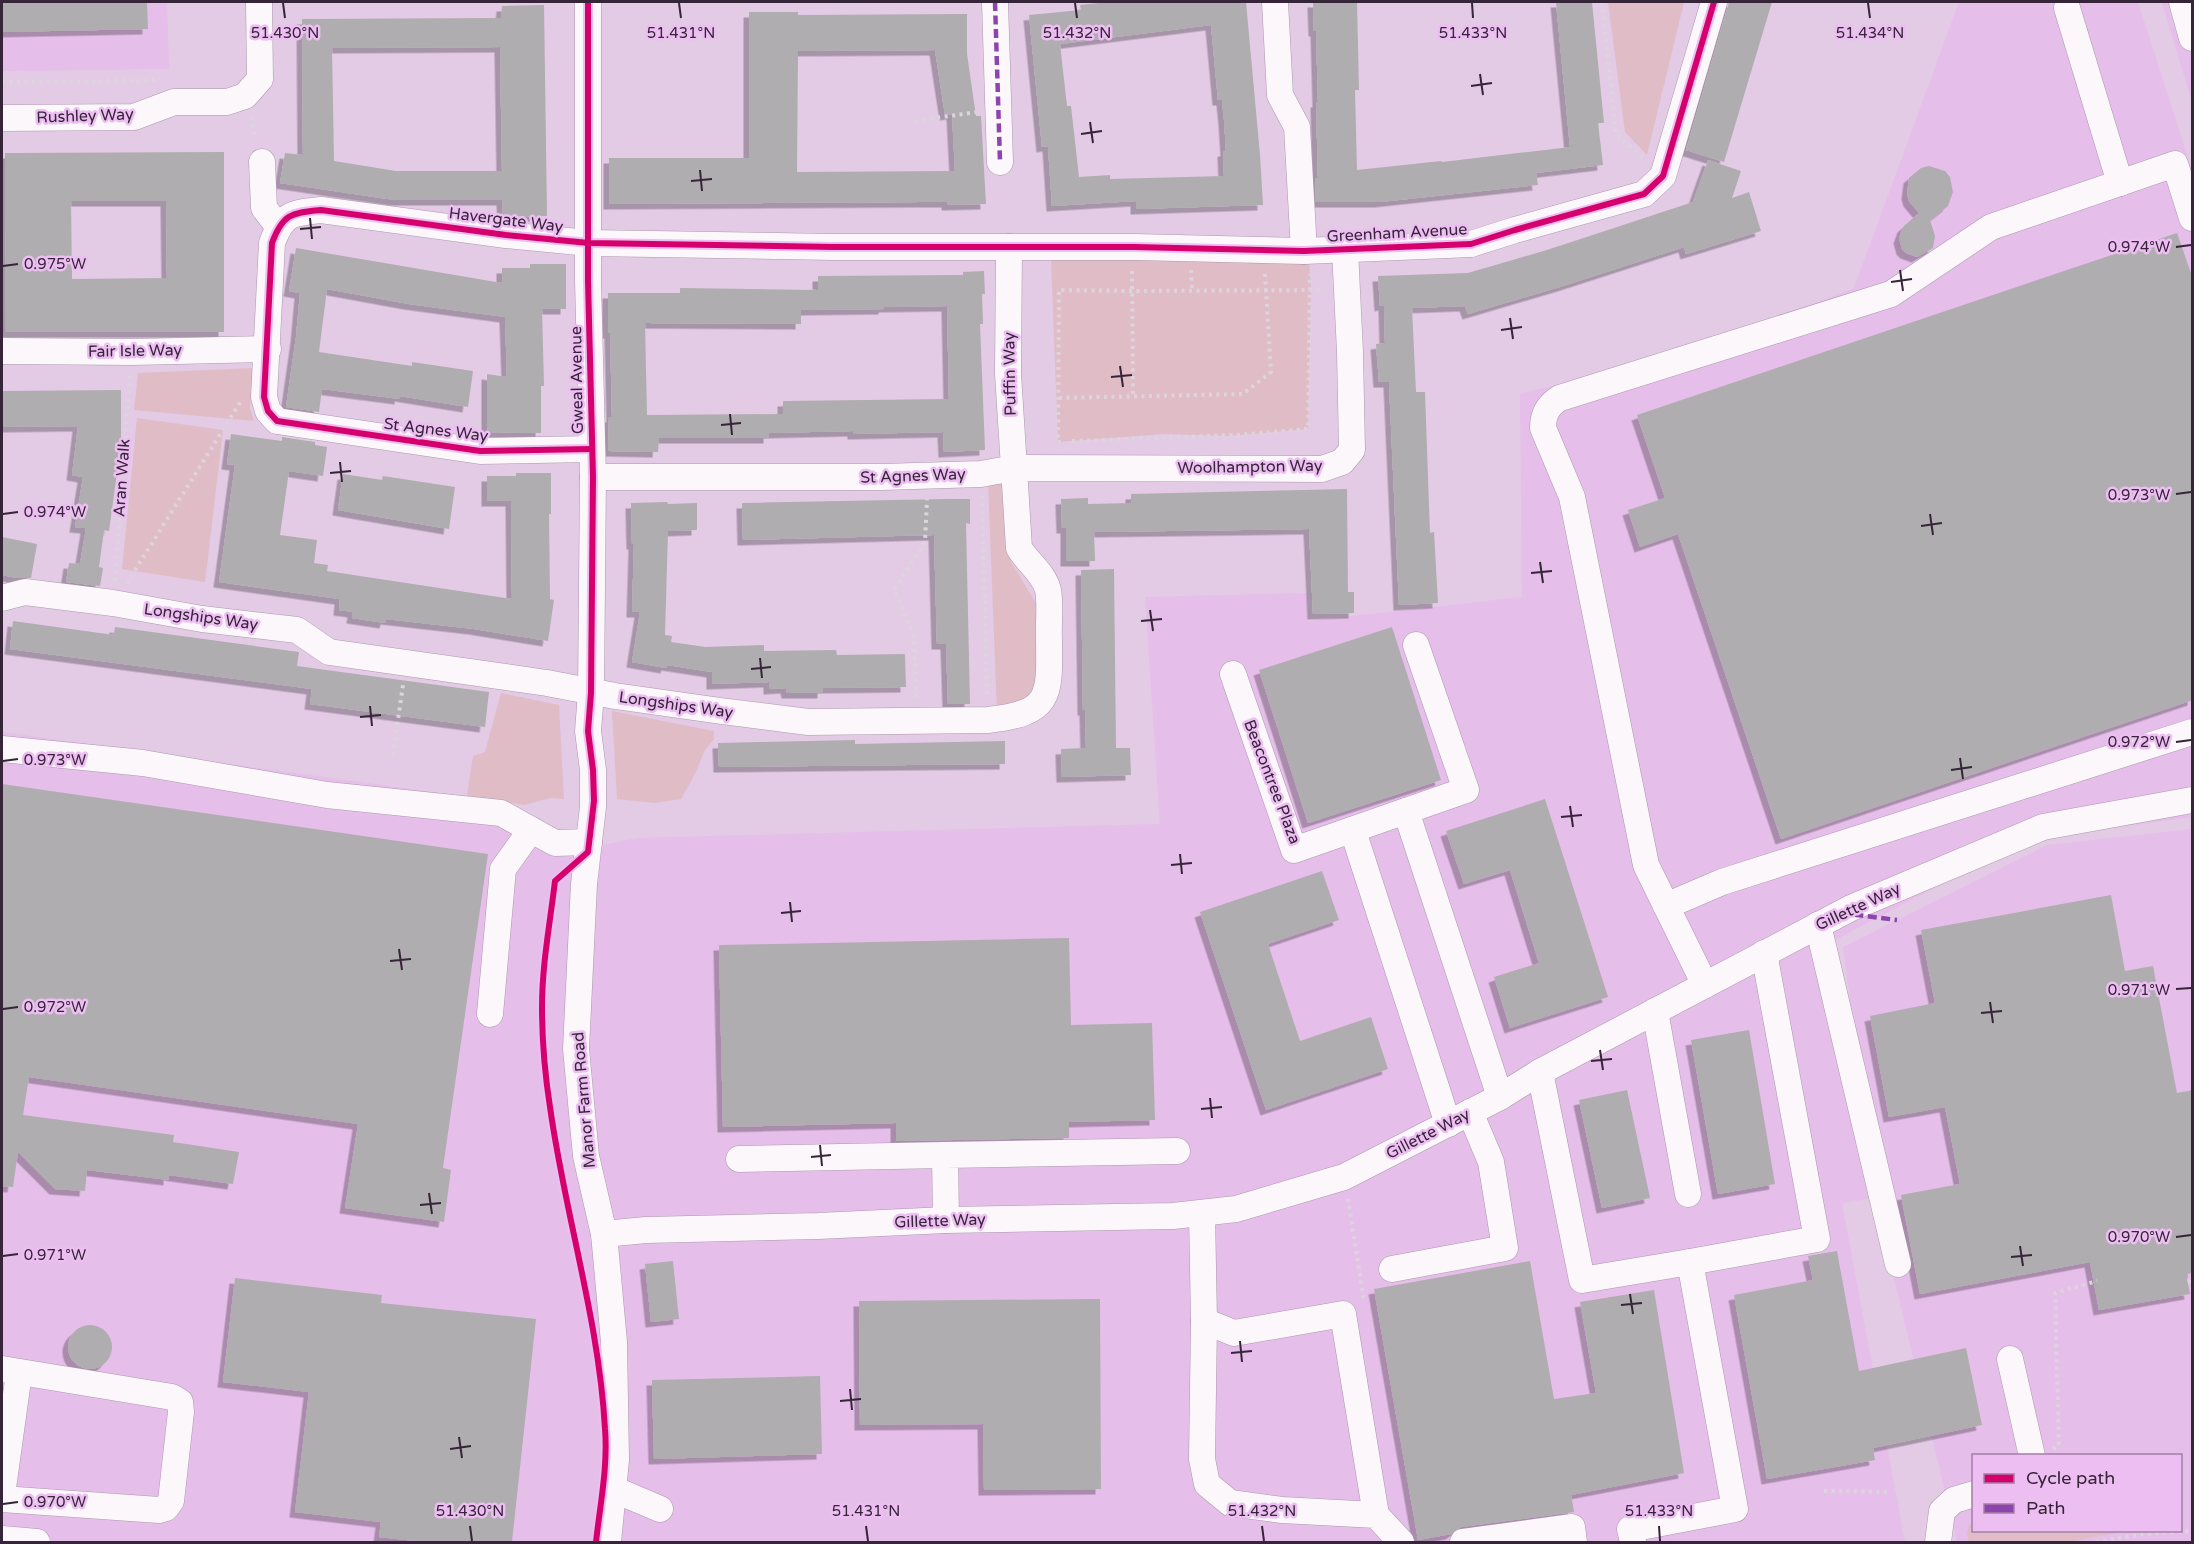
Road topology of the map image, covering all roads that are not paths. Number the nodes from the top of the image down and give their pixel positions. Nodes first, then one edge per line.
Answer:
1 (259, 2) edge
2 (588, 2) edge
3 (995, 2) edge
4 (1275, 2) edge
5 (1714, 2) edge
6 (2182, 2) edge
7 (2067, 8) dead end
8 (2193, 38) edge
9 (2, 118) edge
10 (262, 162) road end
11 (1000, 162) dead end
12 (2120, 183) junction
13 (2193, 218) edge
14 (278, 226) junction
15 (589, 243) junction
16 (1009, 247) junction
17 (1345, 250) junction
18 (1304, 251) junction
19 (268, 349) junction
20 (2, 351) edge
21 (591, 449) junction
22 (1014, 468) junction
23 (593, 477) junction
24 (2, 598) edge
25 (1416, 645) dead end
26 (1233, 674) dead end
27 (591, 693) junction
28 (2193, 732) edge
29 (2, 749) edge
30 (2193, 800) edge
31 (1406, 812) junction
32 (531, 830) junction
33 (1353, 831) junction
34 (589, 842) junction
35 (1666, 906) junction
36 (1818, 925) junction
37 (1764, 953) junction
38 (1705, 985) junction
39 (1655, 1011) junction
40 (490, 1014) dead end
41 (1540, 1072) junction
42 (1500, 1097) junction
43 (1459, 1118) junction
44 (1177, 1151) dead end
45 (945, 1155) junction
46 (739, 1159) dead end
47 (1688, 1194) dead end
48 (1202, 1213) junction
49 (946, 1220) junction
50 (604, 1234) junction
51 (1690, 1262) junction
52 (1898, 1264) dead end
53 (1392, 1269) dead end
54 (1204, 1321) junction
55 (2010, 1359) dead end
56 (10, 1371) edge
57 (2041, 1454) edge
58 (613, 1489) junction
59 (1972, 1495) edge
60 (2, 1497) edge
61 (660, 1509) dead end
62 (1376, 1515) junction
63 (2, 1539) edge
64 (1509, 1539) edge
65 (37, 1542) edge
66 (608, 1542) edge
67 (1401, 1542) edge
68 (1463, 1542) edge
69 (1574, 1542) edge
70 (1633, 1542) edge
71 (1938, 1542) edge

1 - 9 street, Rushley Way
2 - 15 street, Gweal Avenue
3 - 11 street
4 - 18 street
5 - 17 street, Greenham Avenue
6 - 8 street
7 - 12 street
10 - 14 street
12 - 13 street
12 - 35 street
14 - 15 street, Havergate Way
14 - 19 street
15 - 16 street, Havergate Way
15 - 21 street, Gweal Avenue
16 - 18 street, Greenham Avenue
16 - 22 street, Puffin Way
17 - 18 street, Greenham Avenue
17 - 22 street, Woolhampton Way
19 - 20 street, Fair Isle Way
19 - 21 street, St Agnes Way
21 - 23 street, Gweal Avenue
22 - 23 street, St Agnes Way
22 - 27 street, Longships Way
23 - 27 street, Gweal Avenue
24 - 27 street, Longships Way
25 - 31 street, Beacontree Plaza
26 - 33 street, Beacontree Plaza
27 - 34 street, Manor Farm Road
28 - 35 street
29 - 32 street
30 - 36 street, Gillette Way
31 - 33 street, Beacontree Plaza
31 - 42 street
32 - 34 street
32 - 40 street
33 - 43 street
34 - 50 street, Manor Farm Road
35 - 38 street
36 - 37 street, Gillette Way
36 - 52 street
37 - 38 street, Gillette Way
37 - 51 street
38 - 39 street, Gillette Way
39 - 41 street, Gillette Way
39 - 47 street
41 - 42 street, Gillette Way
41 - 51 street
42 - 43 street, Gillette Way
43 - 48 street, Gillette Way
43 - 53 street
44 - 45 street
45 - 46 street
45 - 49 street
48 - 49 street, Gillette Way
48 - 54 street
49 - 50 street, Gillette Way
50 - 58 street, Manor Farm Road
51 - 70 street
54 - 62 street
54 - 62 street
55 - 57 street
56 - 60 street
56 - 60 street
58 - 61 street
58 - 66 street, Manor Farm Road
59 - 71 street
62 - 67 street
63 - 65 street
64 - 68 street
64 - 69 street

